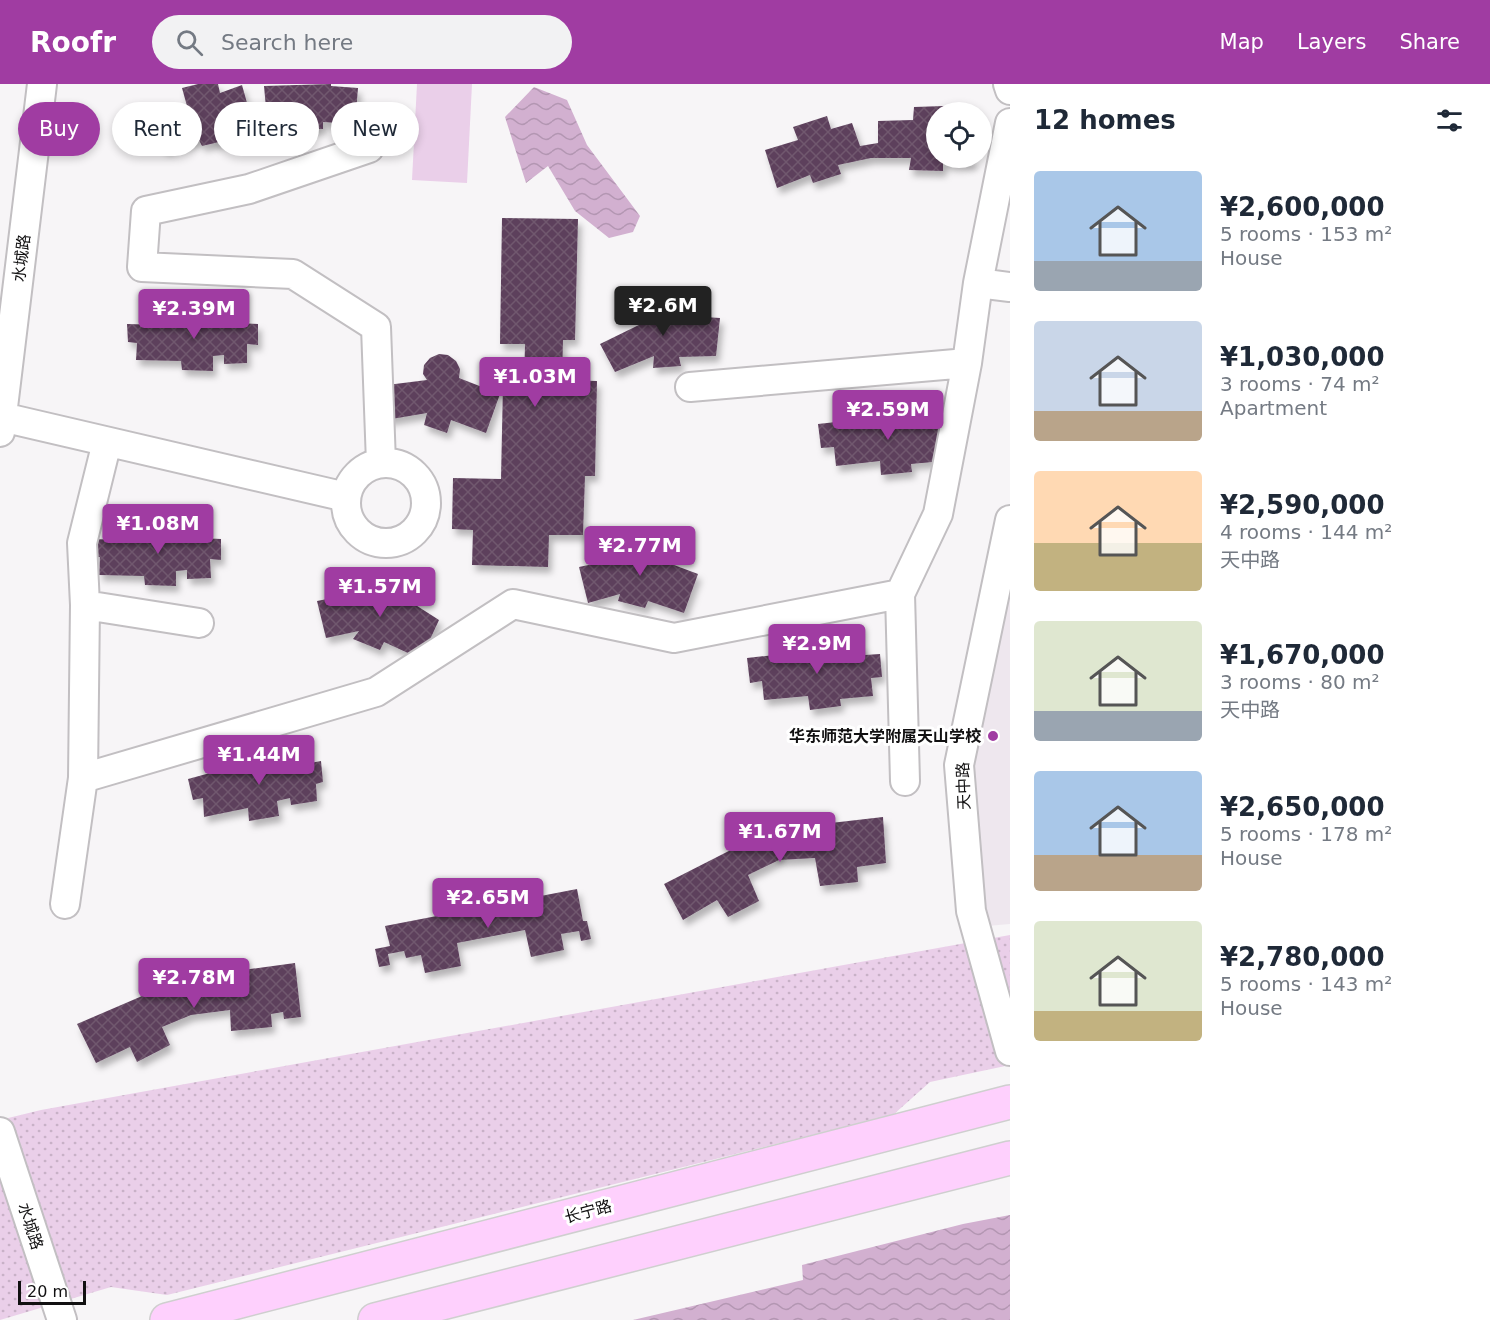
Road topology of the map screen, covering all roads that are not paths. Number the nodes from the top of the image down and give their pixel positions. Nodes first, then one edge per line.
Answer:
1 (42, 84) edge
2 (1008, 84) edge
3 (1010, 90) edge
4 (1010, 123) edge
5 (346, 156) edge
6 (978, 283) junction
7 (1010, 287) edge
8 (967, 363) junction
9 (690, 387) dead end
10 (1, 425) edge
11 (107, 442) junction
12 (381, 463) junction
13 (346, 497) junction
14 (1010, 520) edge
15 (900, 594) junction
16 (85, 605) junction
17 (200, 623) dead end
18 (83, 778) junction
19 (905, 781) dead end
20 (65, 904) dead end
21 (1010, 1050) edge
22 (1010, 1102) edge
23 (0, 1132) edge
24 (1010, 1158) edge
25 (62, 1320) edge
26 (167, 1320) edge
27 (375, 1320) edge

1 - 10 street, 水城路
2 - 3 street
4 - 6 street
5 - 12 street
6 - 7 street
6 - 8 street
8 - 9 street
8 - 15 street
10 - 11 street
11 - 13 street
11 - 16 street
12 - 13 street
12 - 13 street
14 - 21 street, 天中路
15 - 18 street
15 - 19 street
16 - 17 street
16 - 18 street
18 - 20 street
22 - 26 main road, 长宁路
23 - 25 street, 水城路
24 - 27 main road

